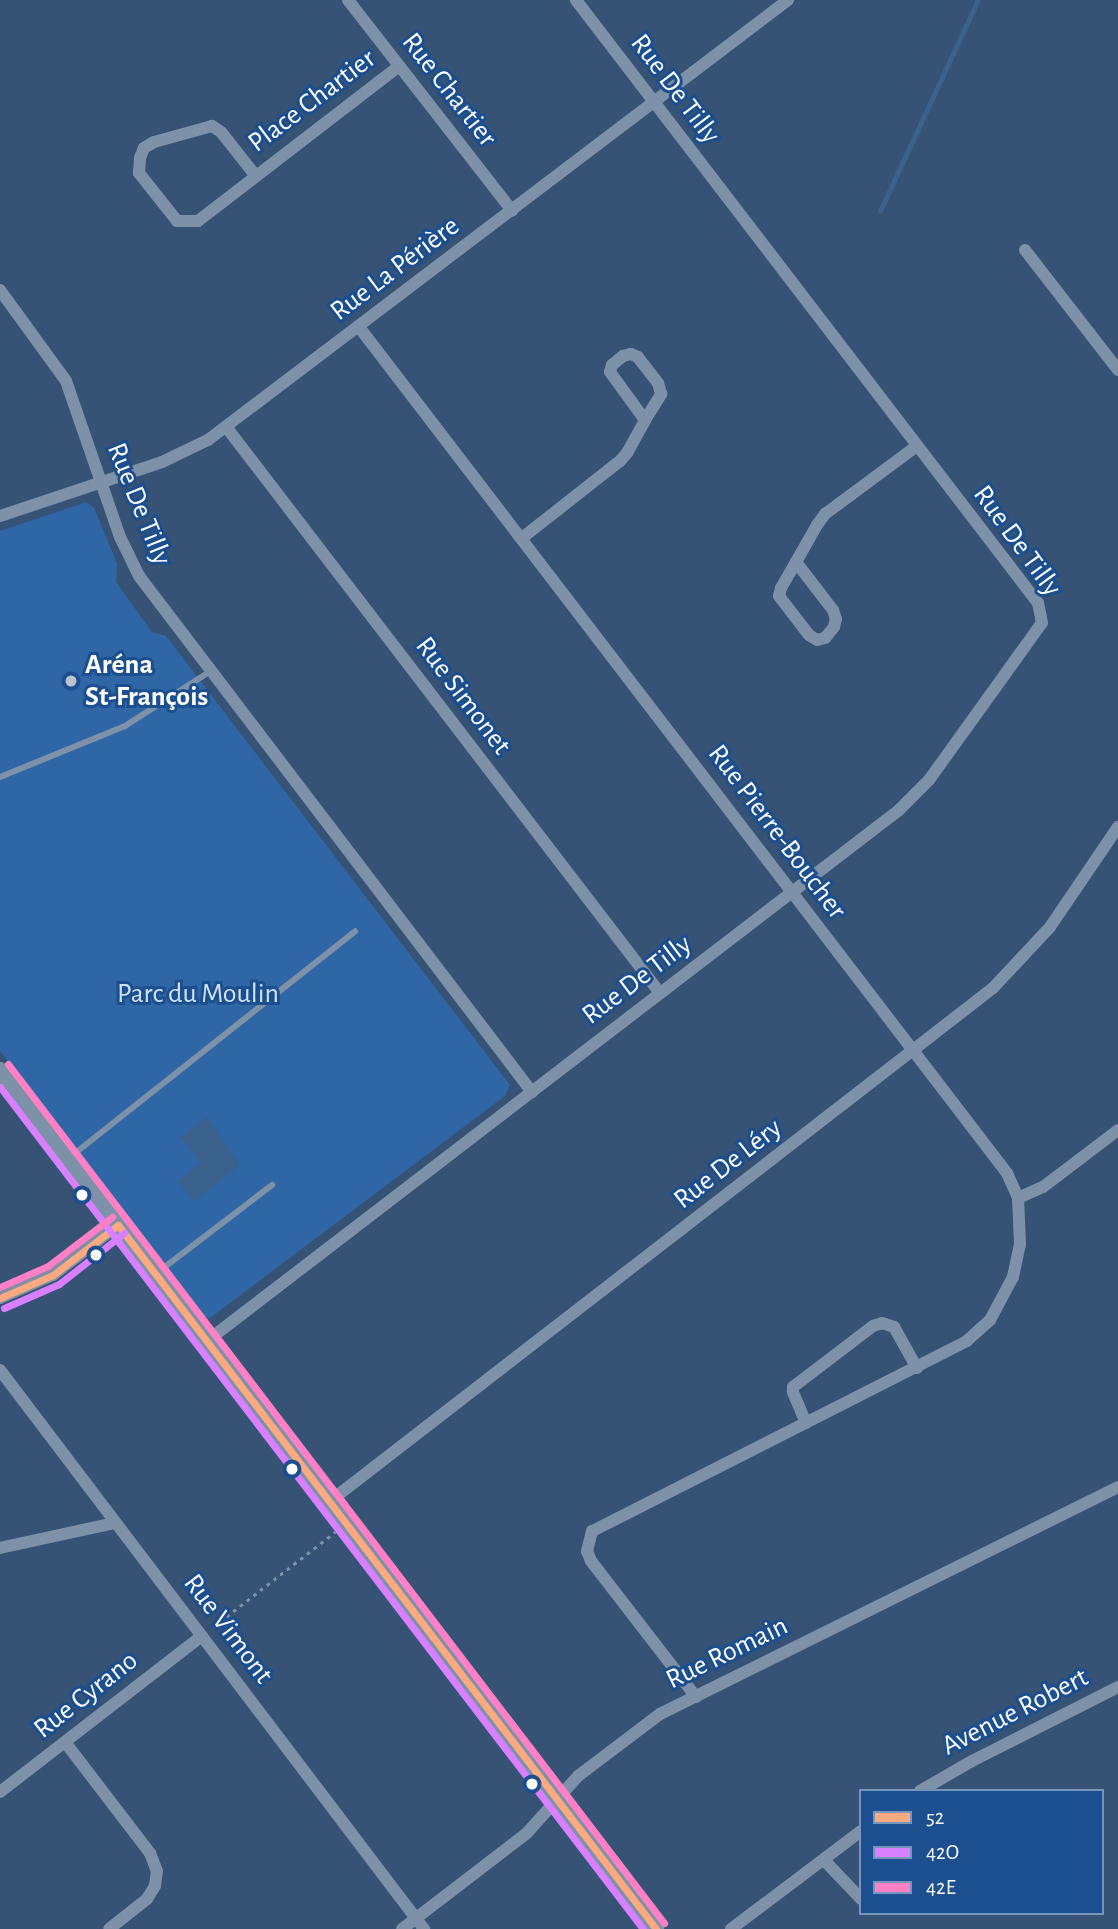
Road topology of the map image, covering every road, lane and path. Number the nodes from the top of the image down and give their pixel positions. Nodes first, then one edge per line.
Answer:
1 (348, 0) edge
2 (576, 0) edge
3 (788, 0) edge
4 (399, 66) junction
5 (654, 102) junction
6 (255, 175) junction
7 (512, 211) junction
8 (1025, 250) dead end
9 (0, 290) edge
10 (359, 327) junction
11 (1118, 370) edge
12 (645, 420) junction
13 (227, 428) junction
14 (917, 446) junction
15 (100, 483) junction
16 (0, 516) edge
17 (522, 538) junction
18 (796, 562) junction
19 (209, 672) junction
20 (0, 777) edge
21 (1118, 827) edge
22 (793, 892) junction
23 (355, 931) dead end
24 (660, 993) junction
25 (914, 1051) junction
26 (0, 1070) edge
27 (532, 1092) junction
28 (1118, 1130) edge
29 (68, 1159) junction
30 (272, 1185) dead end
31 (1018, 1198) junction
32 (118, 1225) junction
33 (156, 1274) junction
34 (0, 1298) edge
35 (207, 1341) junction
36 (917, 1368) junction
37 (0, 1370) edge
38 (806, 1423) junction
39 (1118, 1487) edge
40 (329, 1502) junction
41 (115, 1523) junction
42 (346, 1523) junction
43 (0, 1548) edge
44 (202, 1636) junction
45 (1118, 1687) edge
46 (696, 1697) junction
47 (65, 1742) junction
48 (937, 1786) edge
49 (0, 1793) edge
50 (558, 1800) junction
51 (859, 1833) edge
52 (824, 1860) junction
53 (859, 1897) edge
54 (421, 1923) edge
55 (109, 1929) edge
56 (402, 1929) edge
57 (656, 1929) edge
58 (731, 1929) edge

1 - 4 street, Rue Chartier
2 - 5 street, Rue De Tilly
3 - 5 street, Rue La Périère
4 - 6 street, Place Chartier
4 - 7 street, Rue Chartier
5 - 7 street, Rue La Périère
5 - 14 street, Rue De Tilly
6 - 6 street, Place Chartier
7 - 10 street, Rue La Périère
8 - 11 street
9 - 15 street, Rue De Tilly
10 - 13 street, Rue La Périère
10 - 17 street, Rue Pierre-Boucher
12 - 12 street
12 - 17 street
13 - 15 street, Rue La Périère
13 - 24 street, Rue Simonet
14 - 18 street
14 - 22 street, Rue De Tilly
15 - 16 street, Rue La Périère
15 - 19 street, Rue De Tilly
17 - 22 street, Rue Pierre-Boucher
18 - 18 street
19 - 20 lane
19 - 27 street, Rue De Tilly
21 - 25 street, Rue De Léry
22 - 24 street, Rue De Tilly
22 - 25 street, Rue Pierre-Boucher
23 - 29 lane
24 - 27 street, Rue De Tilly
25 - 31 street, Rue Pierre-Boucher
25 - 40 street, Rue De Léry
26 - 29 street
27 - 35 street, Rue De Tilly
28 - 31 street
29 - 32 street
30 - 33 lane
31 - 36 street, Rue Pierre-Boucher
32 - 33 street
32 - 34 street
33 - 35 street
35 - 40 street
36 - 38 street, Rue Pierre-Boucher
36 - 38 street
37 - 41 street, Rue Vimont
38 - 46 street, Rue Pierre-Boucher
39 - 46 street, Rue Romain
40 - 42 street
41 - 43 street
41 - 44 street, Rue Vimont
42 - 44 path
42 - 50 street
44 - 47 street, Rue Cyrano
44 - 54 street, Rue Vimont
45 - 48 street, Avenue Robert
46 - 50 street, Rue Romain
47 - 49 street, Rue Cyrano
47 - 55 street
50 - 54 street, Rue Romain
50 - 57 street
51 - 52 street
52 - 53 street
52 - 58 street
54 - 56 street, Rue Romain

